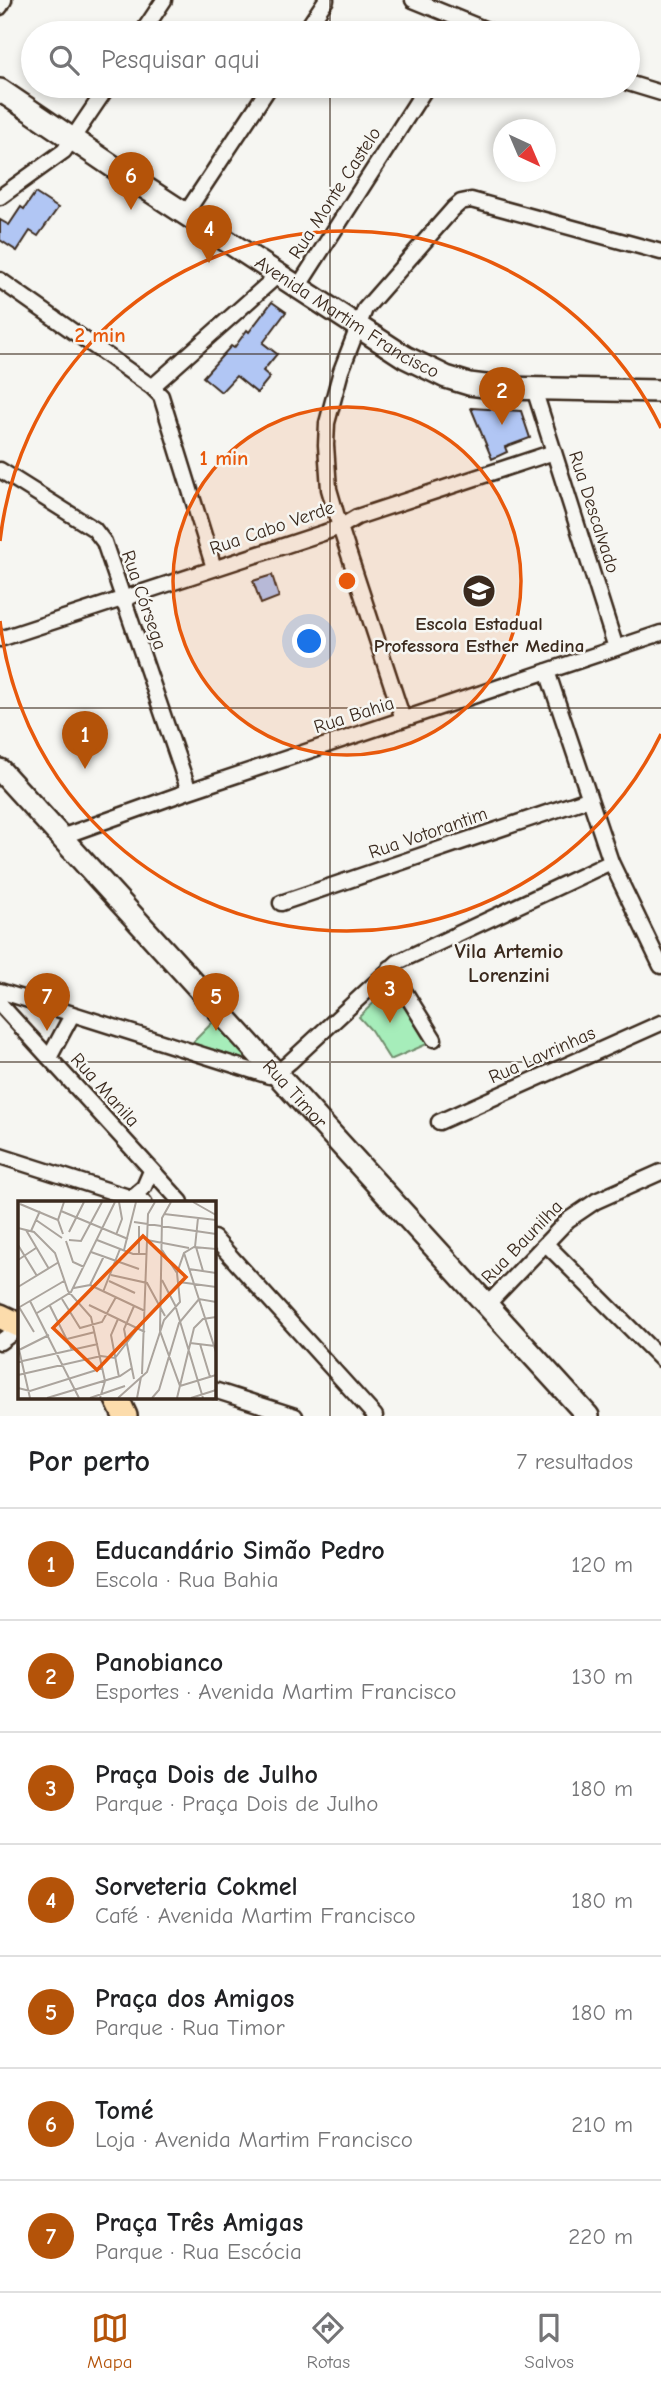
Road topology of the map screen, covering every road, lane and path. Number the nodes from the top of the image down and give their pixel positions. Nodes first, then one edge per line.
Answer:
1 (4, 0) edge
2 (163, 0) edge
3 (326, 0) edge
4 (413, 0) edge
5 (0, 7) edge
6 (150, 21) edge
7 (312, 21) edge
8 (451, 21) edge
9 (640, 87) edge
10 (0, 89) edge
11 (661, 93) edge
12 (100, 98) edge
13 (262, 98) edge
14 (419, 98) edge
15 (73, 139) junction
16 (0, 197) edge
17 (186, 213) junction
18 (661, 252) edge
19 (279, 274) junction
20 (0, 280) edge
21 (298, 287) junction
22 (358, 326) junction
23 (152, 387) junction
24 (534, 389) junction
25 (661, 391) edge
26 (554, 452) junction
27 (0, 470) edge
28 (340, 527) junction
29 (214, 568) junction
30 (123, 598) junction
31 (661, 633) edge
32 (0, 639) edge
33 (616, 648) junction
34 (547, 671) junction
35 (403, 719) junction
36 (0, 770) edge
37 (189, 791) junction
38 (588, 799) junction
39 (61, 837) junction
40 (611, 862) junction
41 (281, 903) dead end
42 (661, 966) edge
43 (390, 968) junction
44 (0, 992) edge
45 (0, 1004) edge
46 (72, 1014) junction
47 (661, 1023) edge
48 (434, 1039) dead end
49 (49, 1058) junction
50 (277, 1073) junction
51 (439, 1122) dead end
52 (0, 1156) edge
53 (151, 1171) junction
54 (661, 1172) edge
55 (138, 1200) edge
56 (180, 1201) edge
57 (215, 1239) edge
58 (546, 1244) junction
59 (487, 1305) junction
60 (0, 1315) edge
61 (18, 1325) edge
62 (18, 1327) edge
63 (0, 1342) edge
64 (661, 1359) edge
65 (215, 1390) edge
66 (116, 1398) edge
67 (125, 1416) edge
68 (295, 1416) edge
69 (375, 1416) edge
70 (587, 1416) edge

1 - 5 street
2 - 6 street
3 - 7 street
4 - 8 street
9 - 11 street
10 - 15 street, Avenida Martim Francisco
12 - 15 street
13 - 17 street
14 - 21 street, Rua Monte Castelo
15 - 16 street
15 - 17 street, Avenida Martim Francisco
17 - 19 street, Avenida Martim Francisco
18 - 22 street
19 - 21 street, Avenida Martim Francisco
19 - 23 street, Rua Monte Castelo
20 - 23 street
21 - 22 street, Avenida Martim Francisco
22 - 24 street, Avenida Martim Francisco
22 - 28 street
23 - 29 street
24 - 25 street, Avenida Martim Francisco
24 - 26 street, Rua Descalvado
26 - 28 street, Rua Cabo Verde
26 - 33 street, Rua Descalvado
27 - 30 street, Rua Córsega
28 - 29 street, Rua Cabo Verde
28 - 35 street
29 - 30 street, Rua Cabo Verde
30 - 32 street, Rua Cabo Verde
30 - 37 street, Rua Córsega
31 - 33 street, Rua Bahia
33 - 34 street, Rua Bahia
34 - 35 street, Rua Bahia
34 - 38 street
35 - 37 street, Rua Bahia
36 - 39 street, Rua Timor
37 - 39 street, Rua Bahia
38 - 40 street
38 - 41 street, Rua Votorantim
39 - 50 street, Rua Timor
40 - 42 street
40 - 43 street
43 - 48 street
43 - 50 street
44 - 46 street
45 - 49 street, Rua Manila
46 - 49 street
46 - 50 street
47 - 51 street, Rua Lavrinhas
49 - 53 street, Rua Manila
50 - 59 street, Rua Timor
52 - 55 street
53 - 55 street
53 - 56 street, Rua Manila
54 - 58 street, Rua Baunilha
57 - 69 street
58 - 59 street, Rua Baunilha
58 - 64 street
59 - 70 street, Rua Timor
60 - 61 main road
62 - 63 street
65 - 68 street
66 - 67 main road

